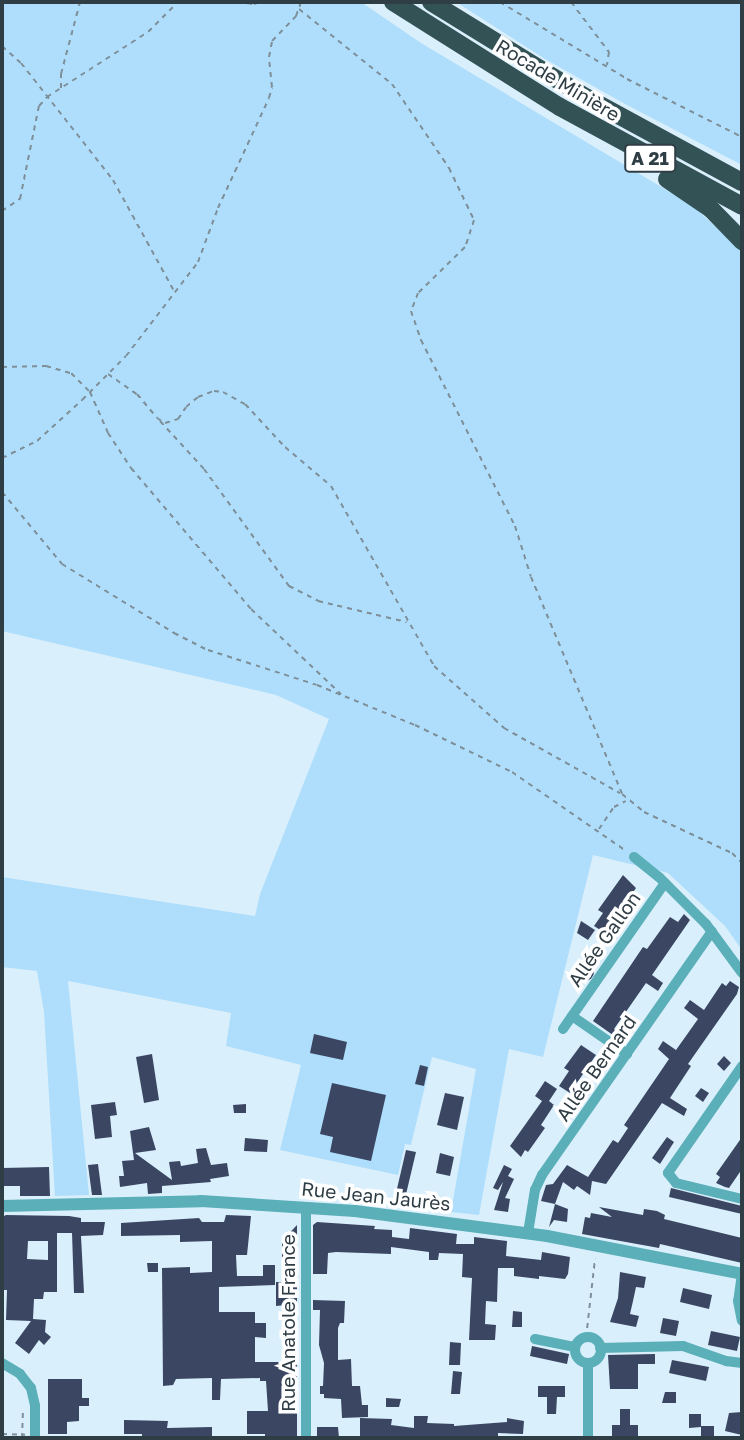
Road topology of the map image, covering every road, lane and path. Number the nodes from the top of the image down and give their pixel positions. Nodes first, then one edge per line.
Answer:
1 (80, 2) edge
2 (178, 2) edge
3 (237, 2) edge
4 (260, 2) edge
5 (301, 2) edge
6 (393, 2) edge
7 (431, 2) edge
8 (500, 2) edge
9 (571, 2) edge
10 (299, 9) junction
11 (2, 46) edge
12 (606, 66) junction
13 (61, 88) junction
14 (47, 97) junction
15 (560, 107) junction
16 (742, 137) edge
17 (742, 182) edge
18 (742, 206) edge
19 (2, 211) edge
20 (742, 242) edge
21 (176, 295) junction
22 (2, 367) edge
23 (108, 374) junction
24 (90, 392) junction
25 (157, 418) junction
26 (2, 458) edge
27 (2, 492) edge
28 (408, 622) junction
29 (342, 695) junction
30 (622, 794) junction
31 (627, 801) junction
32 (598, 830) junction
33 (634, 857) joint
34 (742, 863) edge
35 (665, 883) junction
36 (712, 931) junction
37 (742, 973) edge
38 (572, 1016) junction
39 (563, 1028) dead end
40 (626, 1054) junction
41 (742, 1066) edge
42 (742, 1199) edge
43 (2, 1206) edge
44 (306, 1207) junction
45 (528, 1233) junction
46 (597, 1245) junction
47 (742, 1274) edge
48 (742, 1321) edge
49 (586, 1338) junction
50 (535, 1339) dead end
51 (575, 1348) junction
52 (600, 1348) junction
53 (2, 1363) edge
54 (588, 1363) junction
55 (742, 1363) edge
56 (23, 1412) dead end
57 (2, 1434) edge
58 (22, 1436) edge
59 (35, 1436) edge
60 (306, 1438) edge
61 (588, 1438) edge

1 - 13 path
2 - 13 path
3 - 4 path
5 - 10 path
6 - 15 highway, Rocade Minière / A 21
7 - 17 highway, Rocade Minière / A 21
8 - 12 path
9 - 12 path
10 - 21 path
10 - 30 path
11 - 14 path
12 - 16 path
13 - 14 path
14 - 19 path
14 - 21 path
15 - 18 highway, Rocade Minière / A 21
15 - 20 highway
21 - 23 path
22 - 24 path
23 - 24 path
23 - 25 path
24 - 26 path
24 - 29 path
25 - 28 path
25 - 28 path
27 - 29 path
28 - 30 path
29 - 32 path
30 - 31 path
31 - 32 path
31 - 34 path
32 - 33 path
33 - 35 street
35 - 36 street
35 - 38 street, Allée Gallon
36 - 37 street
36 - 40 street, Allée Bernard
38 - 39 street, Allée Gallon
38 - 40 street, Allée Gallon
40 - 45 street, Allée Bernard
41 - 42 street
43 - 44 street, Rue Jean Jaurès
44 - 45 street, Rue Jean Jaurès
44 - 60 street, Rue Anatole France
45 - 46 street, Rue Jean Jaurès
46 - 47 street, Rue Jean Jaurès
46 - 49 path
47 - 48 street
49 - 51 street
49 - 52 street
50 - 51 street
51 - 54 street
52 - 54 street
52 - 55 street
53 - 59 street
54 - 61 street
56 - 58 path
57 - 58 path
58 - 59 path

